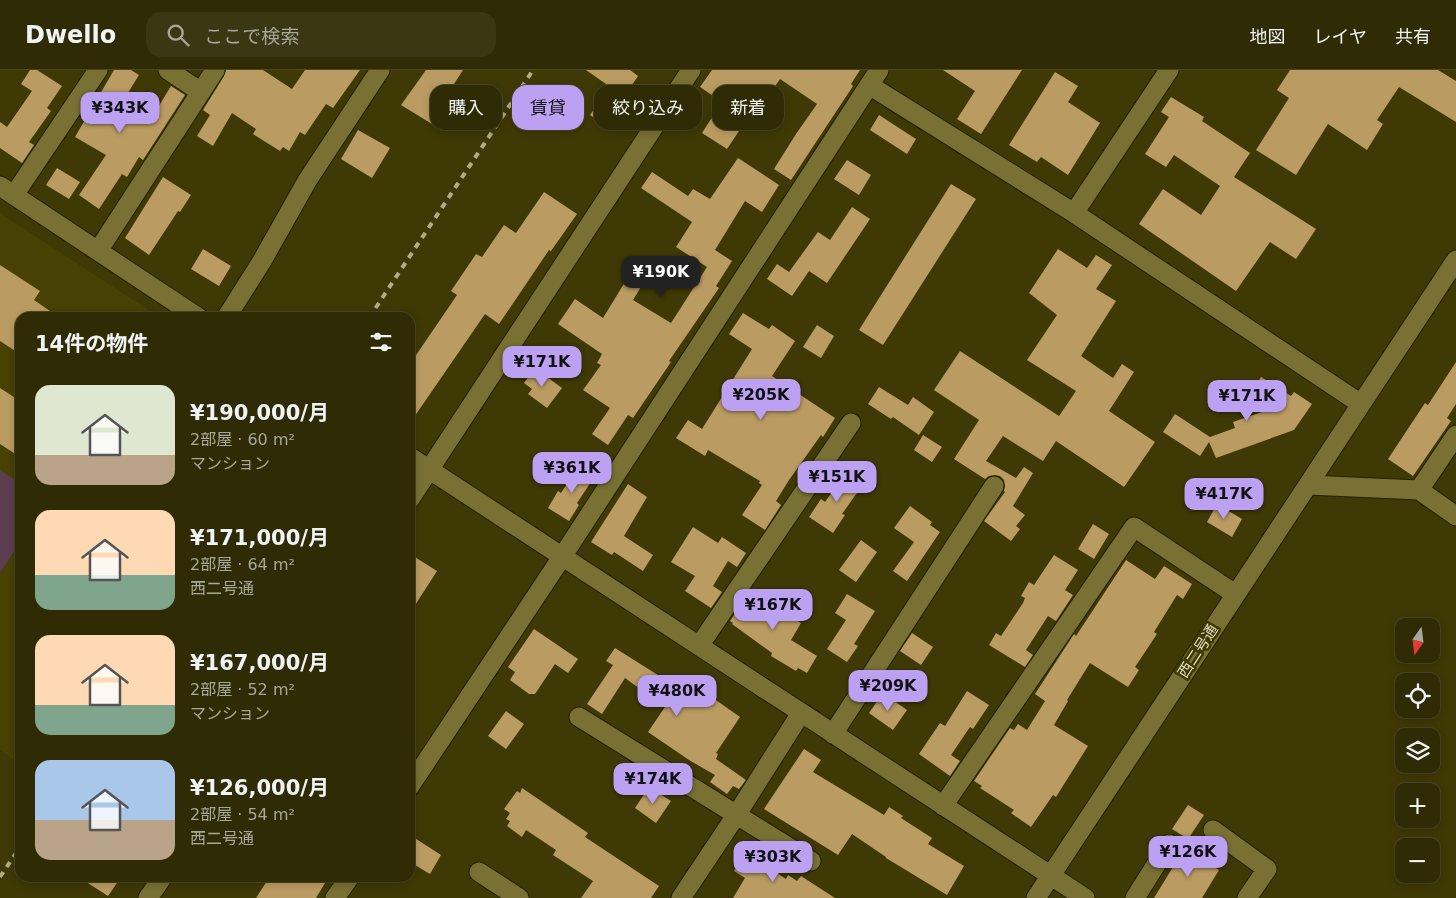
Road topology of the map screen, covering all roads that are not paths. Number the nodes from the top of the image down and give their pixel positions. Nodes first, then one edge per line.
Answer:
1 (98, 70) edge
2 (168, 70) edge
3 (215, 70) edge
4 (380, 70) edge
5 (691, 70) edge
6 (1169, 70) edge
7 (874, 78) edge
8 (201, 92) junction
9 (7, 191) edge
10 (1074, 213) junction
11 (98, 251) junction
12 (1456, 260) edge
13 (190, 312) edge
14 (230, 312) edge
15 (1361, 404) junction
16 (851, 423) dead end
17 (1456, 435) edge
18 (415, 460) edge
19 (429, 470) junction
20 (1308, 485) junction
21 (994, 486) dead end
22 (1419, 490) junction
23 (415, 491) edge
24 (1456, 516) edge
25 (562, 557) junction
26 (1235, 594) junction
27 (699, 646) junction
28 (801, 713) junction
29 (579, 717) dead end
30 (833, 734) junction
31 (415, 778) edge
32 (943, 806) junction
33 (737, 814) junction
34 (1213, 830) dead end
35 (1169, 844) dead end
36 (811, 861) dead end
37 (480, 872) dead end
38 (1051, 876) junction
39 (159, 882) edge
40 (346, 882) edge
41 (148, 898) edge
42 (336, 898) edge
43 (518, 898) edge
44 (681, 898) edge
45 (1036, 898) edge
46 (1085, 898) edge
47 (1135, 898) edge
48 (1247, 898) edge

1 - 9 street
2 - 8 street
3 - 8 street
4 - 14 street
5 - 19 street
6 - 10 street
7 - 10 street
7 - 25 street
8 - 11 street
9 - 11 street
10 - 15 street
11 - 13 street
12 - 15 street, 西二号通
15 - 20 street, 西二号通
16 - 27 street
17 - 22 street
18 - 19 street
19 - 23 street
19 - 25 street
20 - 22 street
20 - 26 street, 西二号通
21 - 30 street
22 - 24 street
25 - 27 street
25 - 31 street
26 - 32 street
26 - 38 street, 西二号通
27 - 28 street
28 - 30 street
28 - 33 street
29 - 33 street
30 - 32 street
32 - 38 street
33 - 36 street
33 - 44 street
34 - 48 street
35 - 47 street
37 - 43 street
38 - 45 street, 西二号通
38 - 46 street
39 - 41 street
40 - 42 street

